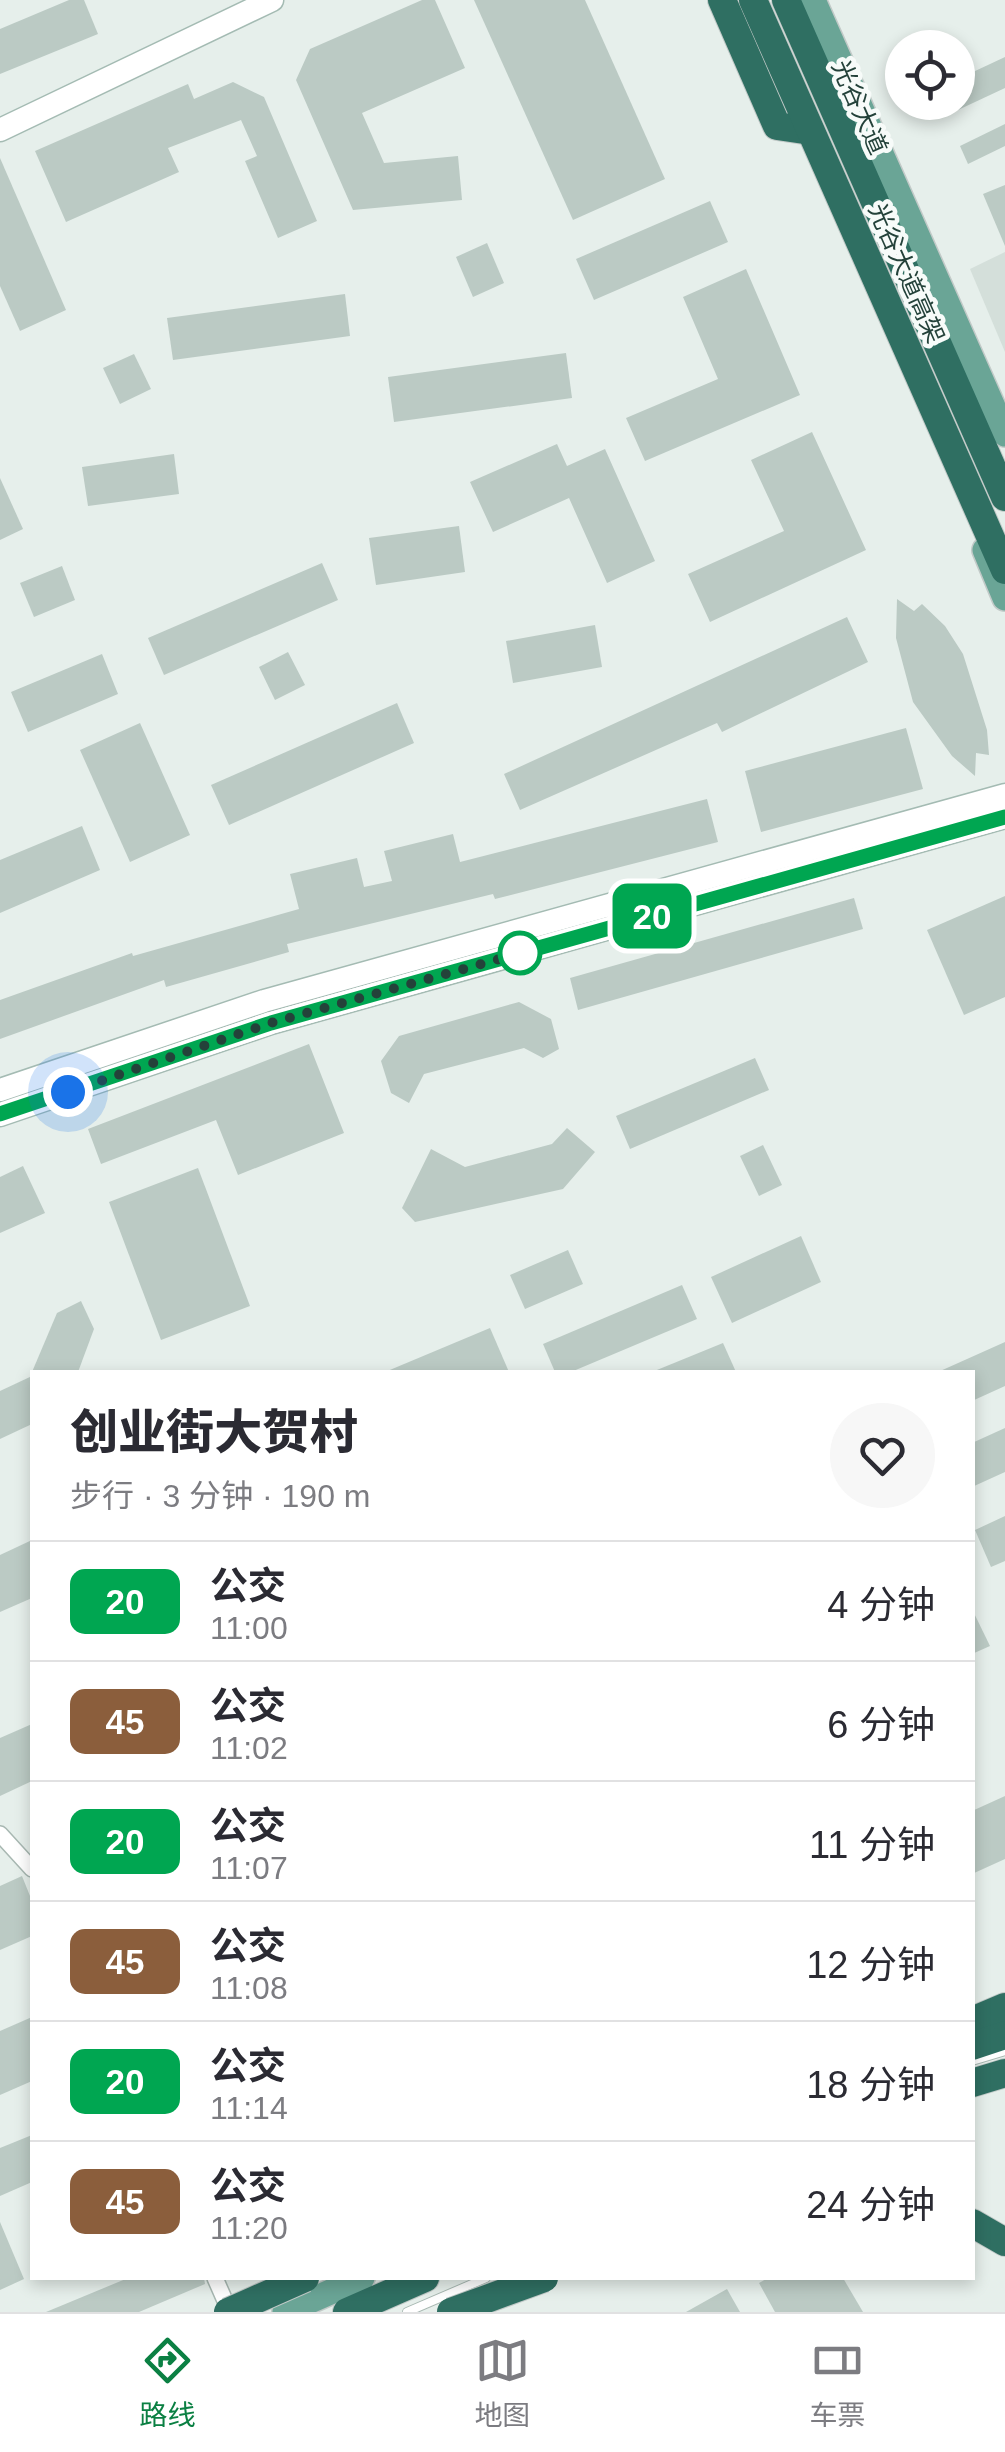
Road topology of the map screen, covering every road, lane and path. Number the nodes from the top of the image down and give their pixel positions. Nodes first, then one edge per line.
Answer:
1 (272, 0) edge
2 (786, 0) edge
3 (813, 0) edge
4 (738, 4) edge
5 (0, 130) edge
6 (804, 130) joint
7 (1005, 434) edge
8 (1005, 497) edge
9 (1005, 570) edge
10 (1005, 598) edge
11 (1005, 794) edge
12 (1005, 817) edge
13 (0, 1090) edge
14 (0, 1114) edge
15 (0, 1834) edge
16 (30, 1868) edge
17 (1004, 2019) edge
18 (975, 2023) edge
19 (975, 2043) edge
20 (1005, 2051) edge
21 (975, 2059) edge
22 (1005, 2065) edge
23 (1005, 2073) edge
24 (975, 2078) edge
25 (975, 2078) edge
26 (1005, 2082) edge
27 (975, 2091) edge
28 (975, 2225) edge
29 (1005, 2242) edge
30 (216, 2280) edge
31 (301, 2280) edge
32 (357, 2280) edge
33 (481, 2280) edge
34 (498, 2280) edge
35 (526, 2280) edge
36 (539, 2280) edge
37 (429, 2291) edge
38 (229, 2312) edge
39 (285, 2312) edge
40 (346, 2312) edge
41 (368, 2312) edge
42 (407, 2312) edge
43 (452, 2312) edge

1 - 5 main road
2 - 8 highway, 光谷大道高架
3 - 7 main road, 光谷大道
4 - 6 highway
4 - 9 highway, 光谷大道高架
6 - 10 main road
11 - 13 main road
12 - 14 main road
15 - 16 street
17 - 18 highway
17 - 19 highway
20 - 21 lane
22 - 24 lane
23 - 25 highway
26 - 27 main road
28 - 29 highway
30 - 38 street
31 - 38 highway, bridge
32 - 39 main road
33 - 42 lane
34 - 37 highway
35 - 43 main road
36 - 43 highway, bridge
37 - 40 highway
37 - 41 lane

